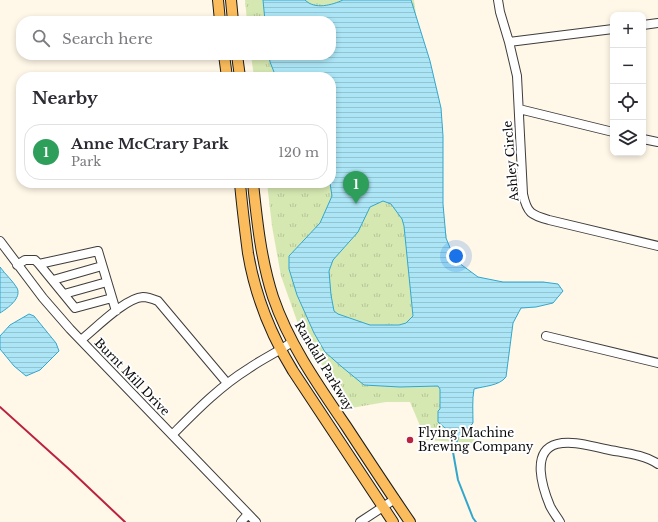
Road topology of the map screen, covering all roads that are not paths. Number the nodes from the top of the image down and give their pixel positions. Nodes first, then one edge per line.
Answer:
1 (218, 0) edge
2 (231, 0) edge
3 (498, 0) edge
4 (220, 16) edge
5 (233, 16) edge
6 (658, 23) edge
7 (646, 25) edge
8 (610, 29) edge
9 (509, 42) junction
10 (225, 60) edge
11 (238, 60) edge
12 (226, 72) edge
13 (239, 72) edge
14 (519, 109) junction
15 (610, 131) edge
16 (646, 140) edge
17 (658, 142) edge
18 (241, 188) edge
19 (254, 188) edge
20 (0, 241) edge
21 (658, 246) edge
22 (39, 264) junction
23 (17, 265) junction
24 (102, 266) junction
25 (53, 280) junction
26 (107, 282) junction
27 (64, 294) junction
28 (112, 298) junction
29 (116, 311) junction
30 (546, 336) dead end
31 (81, 340) junction
32 (292, 342) junction
33 (281, 350) junction
34 (658, 363) edge
35 (227, 383) junction
36 (172, 435) junction
37 (658, 464) edge
38 (395, 499) junction
39 (384, 506) junction
40 (248, 514) junction
41 (241, 522) edge
42 (256, 522) edge
43 (360, 522) edge
44 (394, 522) edge
45 (410, 522) edge
46 (560, 522) edge

1 - 4 main road
2 - 5 main road
3 - 9 street, Ashley Circle
6 - 7 street
8 - 9 street
9 - 14 street, Ashley Circle
10 - 12 main road
11 - 13 main road
14 - 15 street
14 - 21 street, Ashley Circle
16 - 17 street
18 - 33 main road
19 - 32 main road, Randall Parkway
20 - 23 street, Burnt Mill Drive
22 - 23 street
22 - 24 street
22 - 25 street
23 - 31 street, Burnt Mill Drive
24 - 25 street
24 - 26 street
25 - 27 street
26 - 27 street
26 - 28 street
27 - 28 street
28 - 29 street
29 - 31 street
29 - 35 street
30 - 34 street
31 - 36 street, Burnt Mill Drive
32 - 33 street
32 - 38 main road, Randall Parkway
33 - 35 street
33 - 39 main road
35 - 36 street
36 - 40 street, Burnt Mill Drive
37 - 46 street
38 - 39 street
38 - 45 main road, Randall Parkway
39 - 43 street
39 - 44 main road
40 - 41 street
40 - 42 street, Burnt Mill Drive

